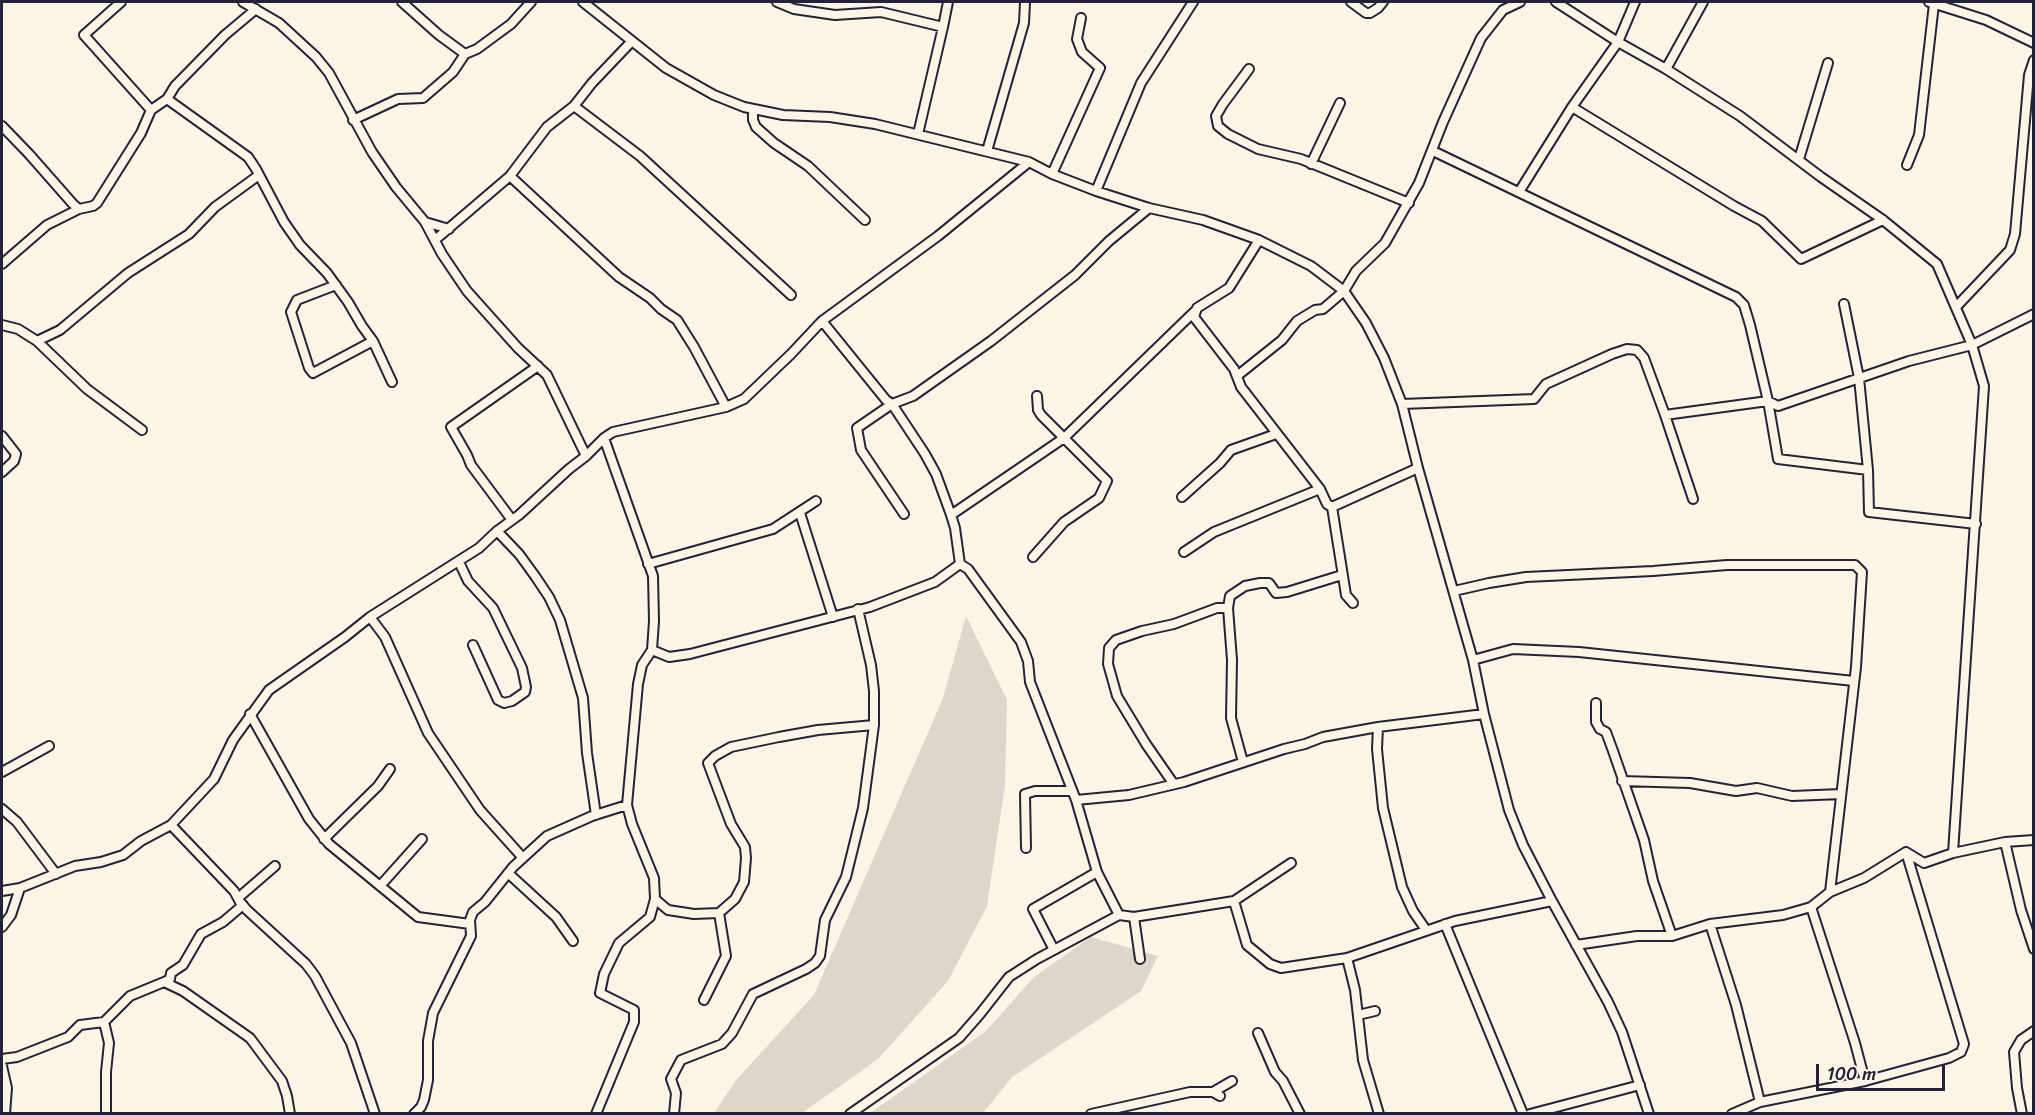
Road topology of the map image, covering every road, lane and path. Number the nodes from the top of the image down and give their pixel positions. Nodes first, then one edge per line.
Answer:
1 (121, 2) edge
2 (244, 2) edge
3 (402, 2) edge
4 (531, 2) edge
5 (583, 2) edge
6 (777, 2) edge
7 (948, 2) edge
8 (1025, 2) edge
9 (1192, 2) edge
10 (1351, 2) edge
11 (1383, 2) edge
12 (1520, 2) edge
13 (1556, 2) edge
14 (1635, 2) edge
15 (1703, 2) edge
16 (1931, 3) edge
17 (256, 9) junction
18 (1081, 18) dead end
19 (943, 27) junction
20 (632, 41) junction
21 (1618, 42) junction
22 (2034, 43) edge
23 (465, 54) junction
24 (2034, 60) edge
25 (1828, 63) dead end
26 (1249, 69) dead end
27 (1666, 69) junction
28 (167, 99) junction
29 (1340, 103) dead end
30 (574, 106) junction
31 (1572, 107) junction
32 (753, 109) junction
33 (151, 110) junction
34 (353, 120) junction
35 (2, 126) edge
36 (918, 134) junction
37 (987, 151) junction
38 (1433, 151) junction
39 (1799, 159) junction
40 (1029, 162) junction
41 (1311, 164) junction
42 (1907, 165) dead end
43 (1052, 174) junction
44 (259, 175) junction
45 (510, 176) junction
46 (1096, 191) junction
47 (1519, 192) junction
48 (1409, 203) junction
49 (1149, 208) junction
50 (79, 209) junction
51 (865, 220) dead end
52 (1883, 220) junction
53 (425, 222) junction
54 (448, 229) junction
55 (435, 240) junction
56 (1259, 240) junction
57 (2, 264) edge
58 (336, 285) junction
59 (1344, 291) junction
60 (791, 295) dead end
61 (1844, 304) dead end
62 (1956, 307) junction
63 (1194, 312) junction
64 (2034, 314) edge
65 (822, 321) junction
66 (2, 325) edge
67 (37, 341) junction
68 (373, 341) junction
69 (1972, 345) junction
70 (538, 366) junction
71 (1238, 376) junction
72 (1859, 378) junction
73 (392, 382) dead end
74 (1037, 396) dead end
75 (1768, 400) junction
76 (892, 404) junction
77 (1402, 404) junction
78 (726, 407) junction
79 (1665, 415) junction
80 (142, 430) dead end
81 (1276, 434) junction
82 (2, 436) edge
83 (603, 438) junction
84 (1064, 438) junction
85 (586, 456) junction
86 (1418, 468) junction
87 (1868, 470) junction
88 (2, 472) edge
89 (1320, 489) junction
90 (1182, 497) dead end
91 (1693, 499) dead end
92 (816, 501) dead end
93 (1332, 507) junction
94 (800, 513) junction
95 (904, 514) dead end
96 (951, 515) junction
97 (512, 520) junction
98 (1976, 524) junction
99 (497, 531) junction
100 (1184, 552) dead end
101 (1033, 557) dead end
102 (459, 562) junction
103 (648, 564) junction
104 (960, 564) junction
105 (1342, 575) junction
106 (1454, 591) junction
107 (1353, 603) dead end
108 (1228, 608) junction
109 (858, 609) junction
110 (370, 617) junction
111 (833, 617) junction
112 (473, 645) dead end
113 (652, 650) junction
114 (1473, 660) junction
115 (1854, 681) junction
116 (1596, 703) dead end
117 (250, 714) junction
118 (1484, 714) junction
119 (873, 725) junction
120 (1378, 727) junction
121 (49, 746) dead end
122 (1243, 762) junction
123 (390, 769) dead end
124 (2, 772) edge
125 (1622, 781) junction
126 (1173, 783) junction
127 (1072, 791) junction
128 (1841, 794) junction
129 (1076, 800) junction
130 (627, 805) junction
131 (2, 809) edge
132 (596, 815) junction
133 (171, 825) junction
134 (324, 839) junction
135 (422, 839) dead end
136 (2034, 840) edge
137 (2005, 842) junction
138 (1026, 848) dead end
139 (1906, 852) junction
140 (1953, 853) junction
141 (523, 858) junction
142 (1291, 862) dead end
143 (275, 866) dead end
144 (1097, 872) junction
145 (508, 873) junction
146 (56, 874) junction
147 (380, 886) junction
148 (20, 888) junction
149 (2, 891) edge
150 (1830, 892) junction
151 (238, 898) junction
152 (655, 899) junction
153 (1234, 901) junction
154 (1552, 901) junction
155 (243, 905) junction
156 (1811, 907) junction
157 (719, 913) junction
158 (1119, 915) junction
159 (1134, 917) junction
160 (470, 924) junction
161 (1445, 924) junction
162 (1710, 924) junction
163 (2, 927) edge
164 (1426, 930) junction
165 (1672, 936) junction
166 (573, 941) dead end
167 (1576, 945) junction
168 (2034, 949) edge
169 (1053, 950) junction
170 (1347, 958) junction
171 (1140, 959) dead end
172 (164, 982) junction
173 (704, 1000) dead end
174 (1375, 1011) dead end
175 (1358, 1016) junction
176 (104, 1022) junction
177 (2034, 1031) edge
178 (1258, 1033) dead end
179 (2, 1059) edge
180 (2, 1066) edge
181 (1865, 1081) junction
182 (1232, 1082) dead end
183 (1640, 1085) junction
184 (1760, 1102) junction
185 (5, 1113) edge
186 (106, 1113) edge
187 (290, 1113) edge
188 (375, 1113) edge
189 (414, 1113) edge
190 (596, 1113) edge
191 (674, 1113) edge
192 (850, 1113) edge
193 (1091, 1113) edge
194 (1300, 1113) edge
195 (1379, 1113) edge
196 (1523, 1113) edge
197 (1530, 1113) edge
198 (1649, 1113) edge
199 (1732, 1113) edge
200 (2022, 1113) edge

1 - 33 street
2 - 17 street
3 - 23 street
4 - 23 street
5 - 20 street
6 - 19 street
7 - 19 street
8 - 37 street
9 - 46 street
10 - 11 street
12 - 38 street
13 - 21 street
14 - 21 street
15 - 27 street
16 - 22 street
16 - 42 street
17 - 28 street
17 - 34 street
18 - 43 street
19 - 36 street
20 - 30 street
20 - 32 street
21 - 27 street
21 - 31 street
23 - 34 street
24 - 62 street
25 - 39 street
26 - 41 street
27 - 39 street
28 - 33 street
28 - 44 street
29 - 41 street
30 - 45 street
30 - 60 street
31 - 47 street
31 - 52 street
32 - 36 street
32 - 51 street
33 - 50 street
34 - 53 street
35 - 50 street
36 - 37 street
37 - 40 street
38 - 47 street
38 - 48 street
39 - 52 street
40 - 43 street
40 - 65 street
41 - 48 street
43 - 46 street
44 - 58 street
44 - 67 street
45 - 54 street
45 - 78 street
46 - 49 street
47 - 75 street
48 - 59 street
49 - 56 street
49 - 76 street
50 - 57 street
52 - 62 street
53 - 54 street
53 - 55 street
54 - 55 street
55 - 70 street
56 - 59 street
56 - 63 street
58 - 68 street
58 - 68 street
59 - 71 street
59 - 77 street
61 - 72 street
62 - 69 street
63 - 71 street
63 - 84 street
64 - 69 street
65 - 76 street
65 - 78 street
66 - 67 street
67 - 80 street
68 - 73 street
69 - 72 street
69 - 98 street
70 - 85 street
70 - 97 street
71 - 81 street
72 - 75 street
72 - 87 street
74 - 84 street
75 - 79 street
75 - 87 street
76 - 95 street
76 - 96 street
77 - 79 street
77 - 86 street
78 - 83 street
79 - 91 street
81 - 89 street
81 - 90 street
82 - 88 street
83 - 85 street
83 - 103 street
84 - 96 street
84 - 101 street
85 - 97 street
86 - 93 street
86 - 106 street
87 - 98 street
89 - 93 street
89 - 100 street
92 - 94 street
93 - 105 street
94 - 103 street
94 - 111 street
96 - 104 street
97 - 99 street
98 - 140 street
99 - 102 street
99 - 132 street
102 - 110 street
102 - 112 street
103 - 113 street
104 - 109 street
104 - 127 street
105 - 107 street
105 - 108 street
106 - 114 street
106 - 115 street
108 - 122 street
108 - 126 street
109 - 111 street
109 - 119 street
110 - 117 street
110 - 141 street
111 - 113 street
113 - 130 street
114 - 115 street
114 - 118 street
115 - 128 street
116 - 125 street
117 - 133 street
117 - 134 street
118 - 120 street
118 - 154 street
119 - 157 street
119 - 191 street
120 - 122 street
120 - 164 street
121 - 124 street
122 - 126 street
123 - 134 street
125 - 128 street
125 - 165 street
126 - 129 street
127 - 129 street
127 - 138 street
128 - 150 street
129 - 144 street
130 - 132 street
130 - 152 street
131 - 146 street
132 - 141 street
133 - 146 street
133 - 151 street
134 - 147 street
135 - 147 street
136 - 137 street
137 - 140 street
137 - 168 street
139 - 140 street
139 - 150 street
139 - 181 street
141 - 145 street
142 - 153 street
143 - 151 street
144 - 158 street
144 - 169 street
145 - 160 street
145 - 166 street
146 - 148 street
147 - 160 street
148 - 149 street
148 - 163 street
150 - 156 street
151 - 155 street
152 - 157 street
152 - 190 street
153 - 159 street
153 - 170 street
154 - 161 street
154 - 167 street
155 - 172 street
155 - 188 street
156 - 162 street
156 - 181 street
157 - 173 street
158 - 159 street
158 - 169 street
159 - 171 street
160 - 189 street
161 - 164 street
161 - 196 street
162 - 165 street
162 - 184 street
164 - 170 street
165 - 167 street
167 - 183 street
169 - 192 street
170 - 175 street
172 - 176 street
172 - 187 street
174 - 175 street
175 - 195 street
176 - 179 street
176 - 186 street
177 - 200 street
178 - 194 street
180 - 185 street
181 - 184 street
182 - 193 street
183 - 197 street
183 - 198 street
184 - 199 street

